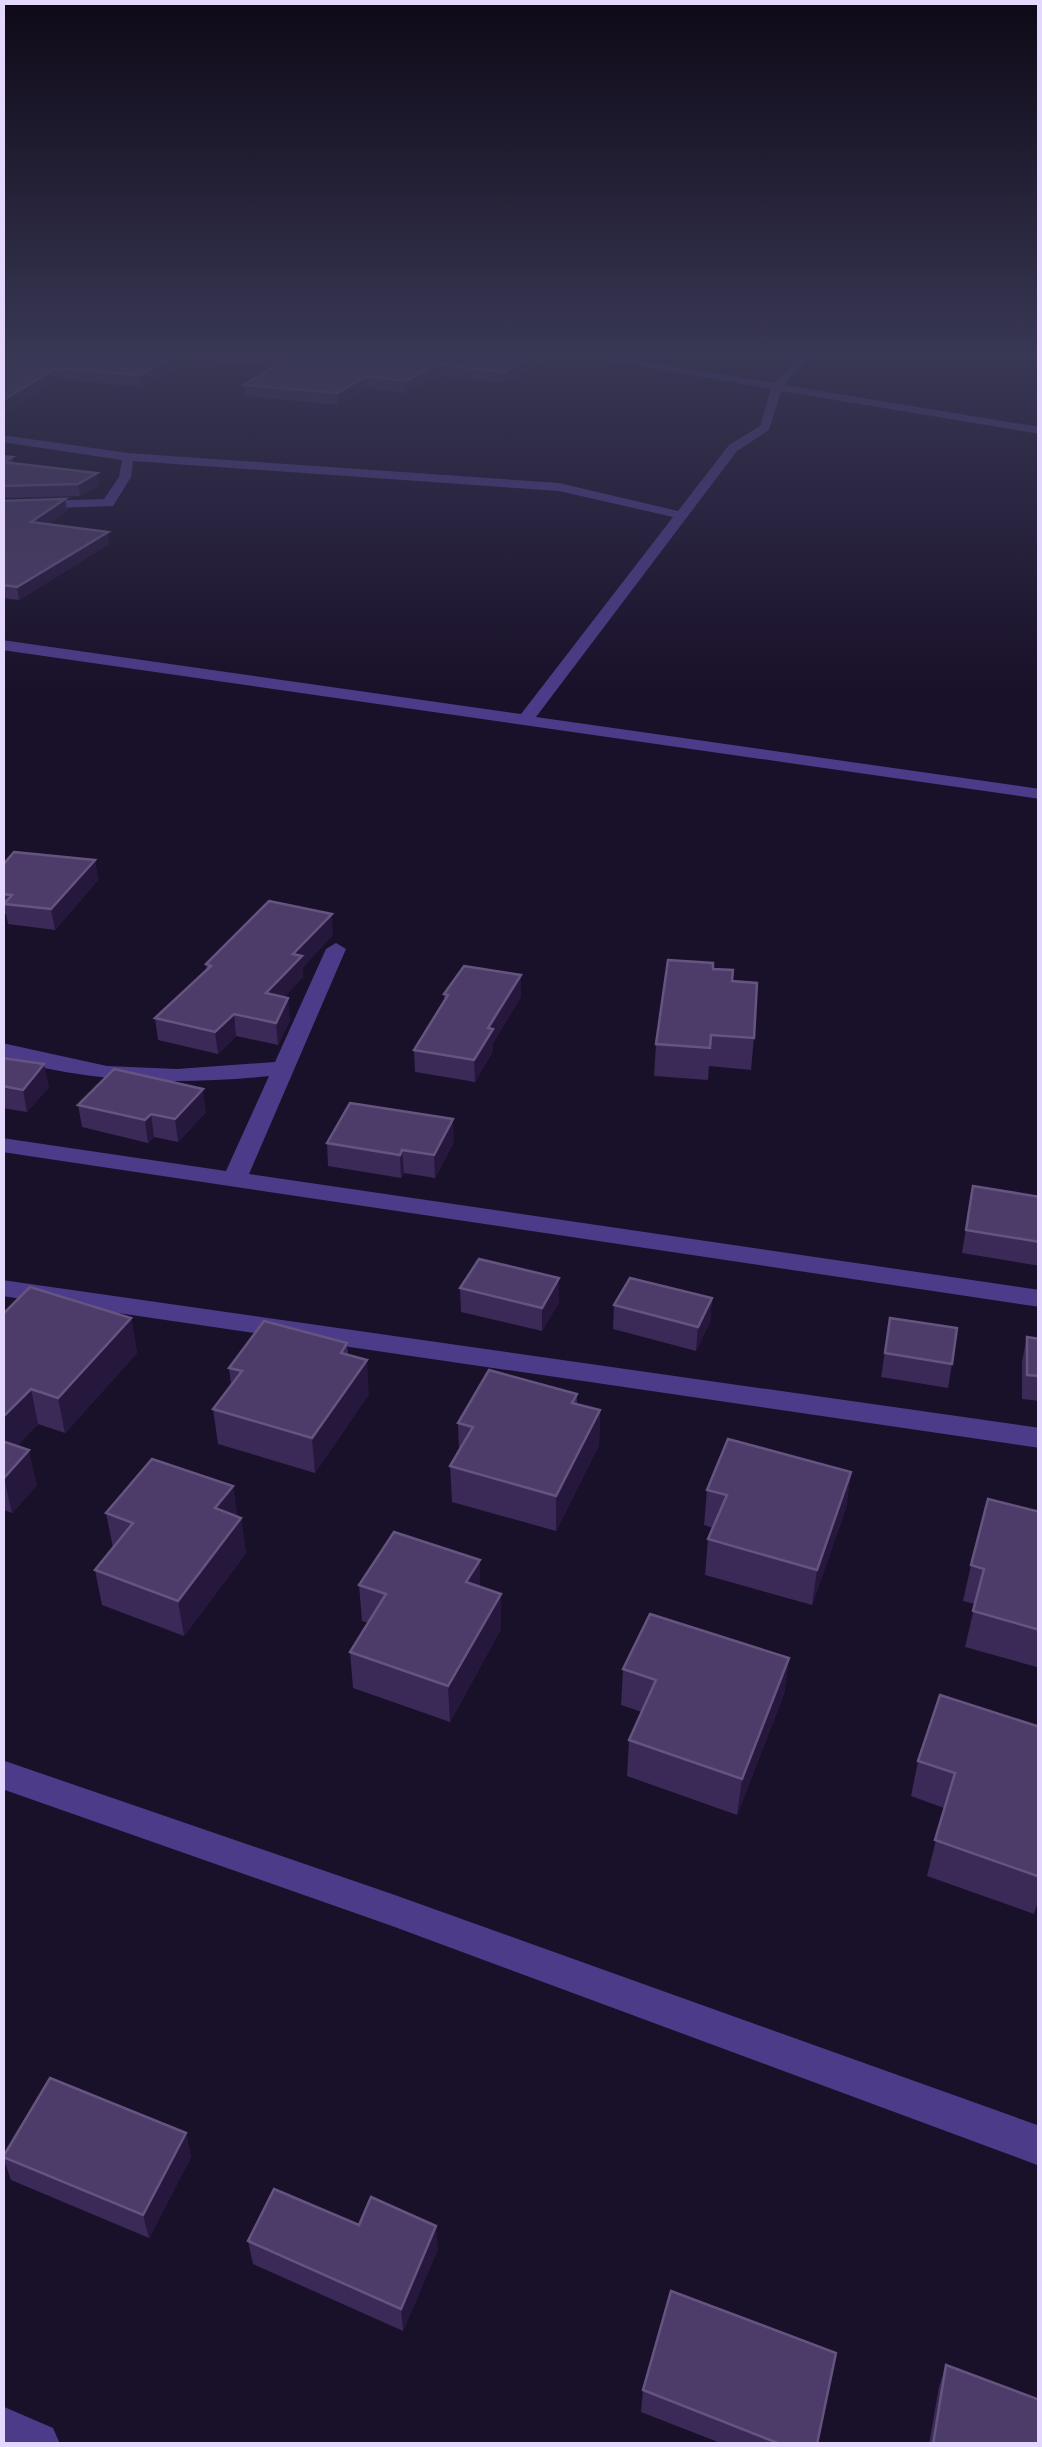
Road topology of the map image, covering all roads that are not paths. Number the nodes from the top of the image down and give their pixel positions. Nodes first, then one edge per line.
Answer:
1 (127, 464) edge
2 (232, 464) edge
3 (721, 464) edge
4 (2, 506) edge
5 (682, 516) junction
6 (2, 646) edge
7 (524, 720) junction
8 (1040, 794) edge
9 (336, 949) dead end
10 (2, 1050) edge
11 (284, 1068) junction
12 (2, 1145) edge
13 (235, 1180) junction
14 (2, 1288) edge
15 (1040, 1299) edge
16 (1040, 1438) edge
17 (2, 1774) edge
18 (1040, 2146) edge
19 (2, 2428) edge
20 (37, 2444) edge

1 - 4 street
2 - 5 street
3 - 5 street
5 - 7 street
6 - 7 street
7 - 8 street
9 - 11 street
10 - 11 street
11 - 13 street
12 - 13 street
13 - 15 street
14 - 16 street
17 - 18 street
19 - 20 street

